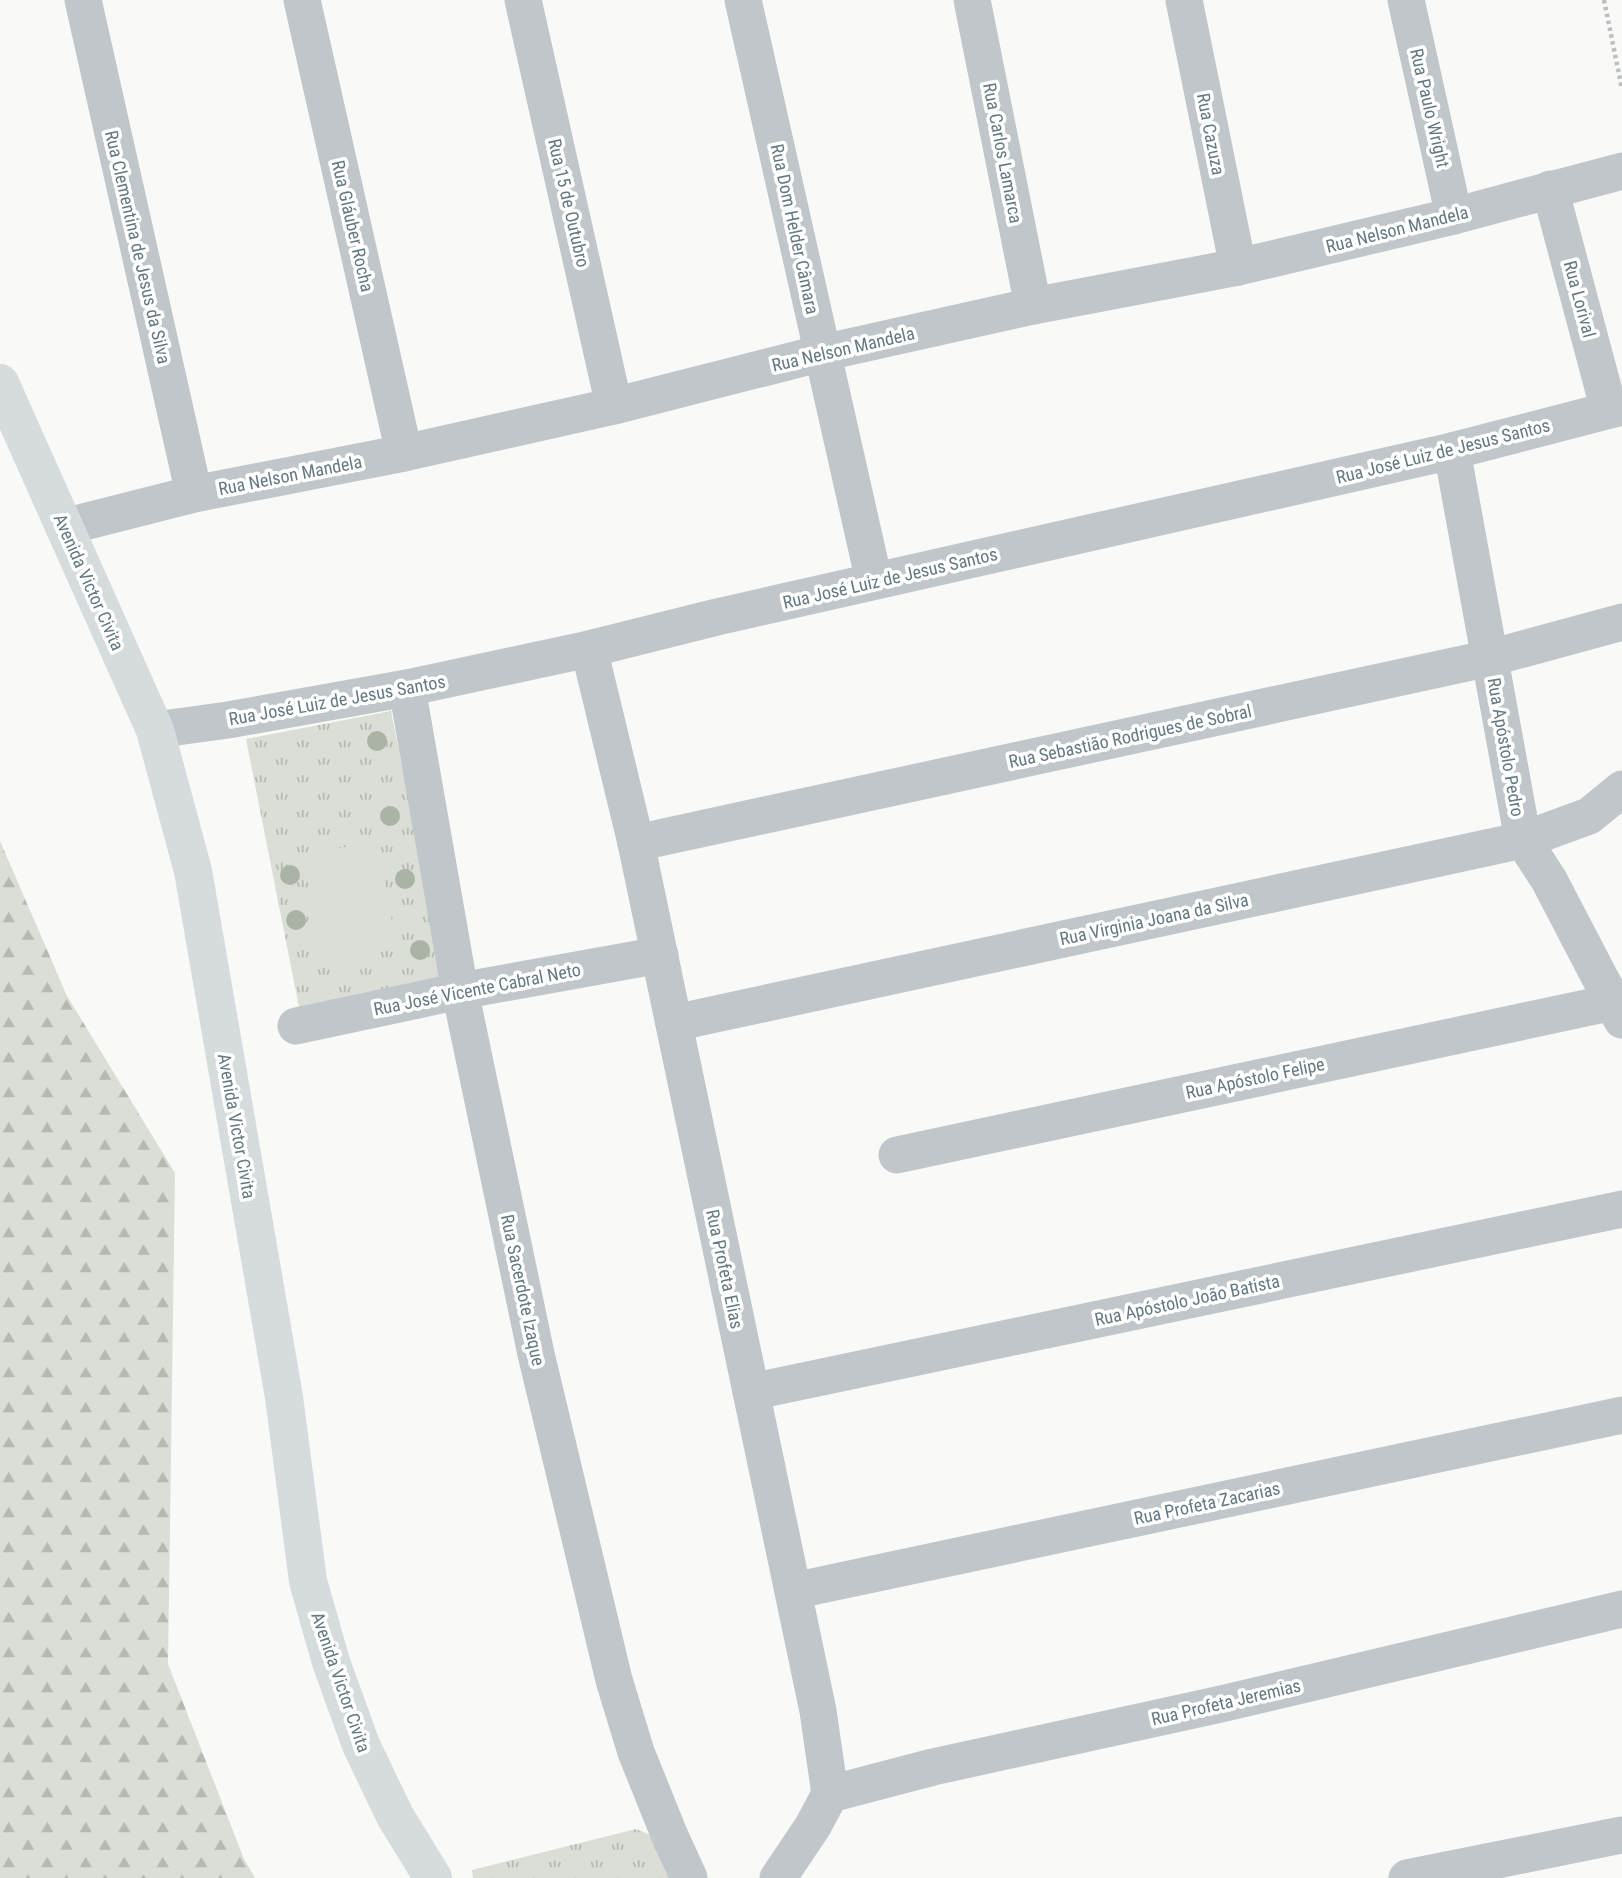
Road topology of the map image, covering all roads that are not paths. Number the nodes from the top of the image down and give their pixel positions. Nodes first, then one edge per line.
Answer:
1 (83, 0) edge
2 (302, 0) edge
3 (523, 0) edge
4 (743, 0) edge
5 (972, 0) edge
6 (1184, 0) edge
7 (1406, 0) edge
8 (1622, 171) edge
9 (1550, 189) junction
10 (1454, 216) junction
11 (1238, 267) junction
12 (1033, 306) junction
13 (822, 353) junction
14 (0, 383) edge
15 (614, 406) junction
16 (1616, 408) edge
17 (1452, 451) junction
18 (404, 453) junction
19 (194, 494) junction
20 (64, 527) junction
21 (874, 581) junction
22 (1622, 622) edge
23 (589, 649) junction
24 (1490, 658) junction
25 (407, 688) junction
26 (155, 730) junction
27 (1622, 789) edge
28 (1522, 840) junction
29 (636, 843) junction
30 (660, 955) junction
31 (460, 990) junction
32 (1618, 1011) edge
33 (674, 1023) junction
34 (296, 1026) dead end
35 (897, 1154) dead end
36 (1622, 1209) edge
37 (751, 1392) junction
38 (1622, 1415) edge
39 (793, 1591) junction
40 (1622, 1609) edge
41 (830, 1794) junction
42 (1622, 1835) edge
43 (433, 1878) edge
44 (689, 1878) edge
45 (778, 1878) edge
46 (1407, 1878) edge

1 - 19 street, Rua Clementina de Jesus da Silva
2 - 18 street, Rua Gláuber Rocha
3 - 15 street, Rua 15 de Outubro
4 - 13 street, Rua Dom Helder Câmara
5 - 12 street, Rua Carlos Lamarca
6 - 11 street, Rua Cazuza
7 - 10 street, Rua Paulo Wright
8 - 9 street, Rua Nelson Mandela
9 - 10 street, Rua Nelson Mandela
9 - 16 street, Rua Lorival
10 - 11 street, Rua Nelson Mandela
11 - 12 street, Rua Nelson Mandela
12 - 13 street, Rua Nelson Mandela
13 - 15 street, Rua Nelson Mandela
13 - 21 street, Rua Dom Helder Câmara
14 - 20 main road, Avenida Victor Civita
15 - 18 street, Rua Nelson Mandela
16 - 17 street, Rua José Luiz de Jesus Santos
17 - 21 street, Rua José Luiz de Jesus Santos
17 - 24 street, Rua Apóstolo Pedro
18 - 19 street, Rua Nelson Mandela
19 - 20 street, Rua Nelson Mandela
20 - 26 main road, Avenida Victor Civita
21 - 23 street, Rua José Luiz de Jesus Santos
22 - 24 street, Rua Sebastião Rodrigues de Sobral
23 - 25 street, Rua José Luiz de Jesus Santos
23 - 29 street, Rua Profeta Elias
24 - 28 street, Rua Apóstolo Pedro
24 - 29 street, Rua Sebastião Rodrigues de Sobral
25 - 26 street, Rua José Luiz de Jesus Santos
25 - 31 street, Rua Sacerdote Izaque
26 - 43 main road, Avenida Victor Civita
27 - 28 street, Rua Virginia Joana da Silva
28 - 32 street, Rua Apóstolo Pedro
28 - 33 street, Rua Virginia Joana da Silva
29 - 30 street, Rua Profeta Elias
30 - 31 street, Rua José Vicente Cabral Neto
30 - 33 street, Rua Profeta Elias
31 - 34 street, Rua José Vicente Cabral Neto
31 - 44 street, Rua Sacerdote Izaque
32 - 35 street, Rua Apóstolo Felipe
33 - 37 street, Rua Profeta Elias
36 - 37 street, Rua Apóstolo João Batista
37 - 39 street, Rua Profeta Elias
38 - 39 street, Rua Profeta Zacarias
39 - 41 street, Rua Profeta Elias
40 - 41 street, Rua Profeta Jeremias
41 - 45 street
42 - 46 street

